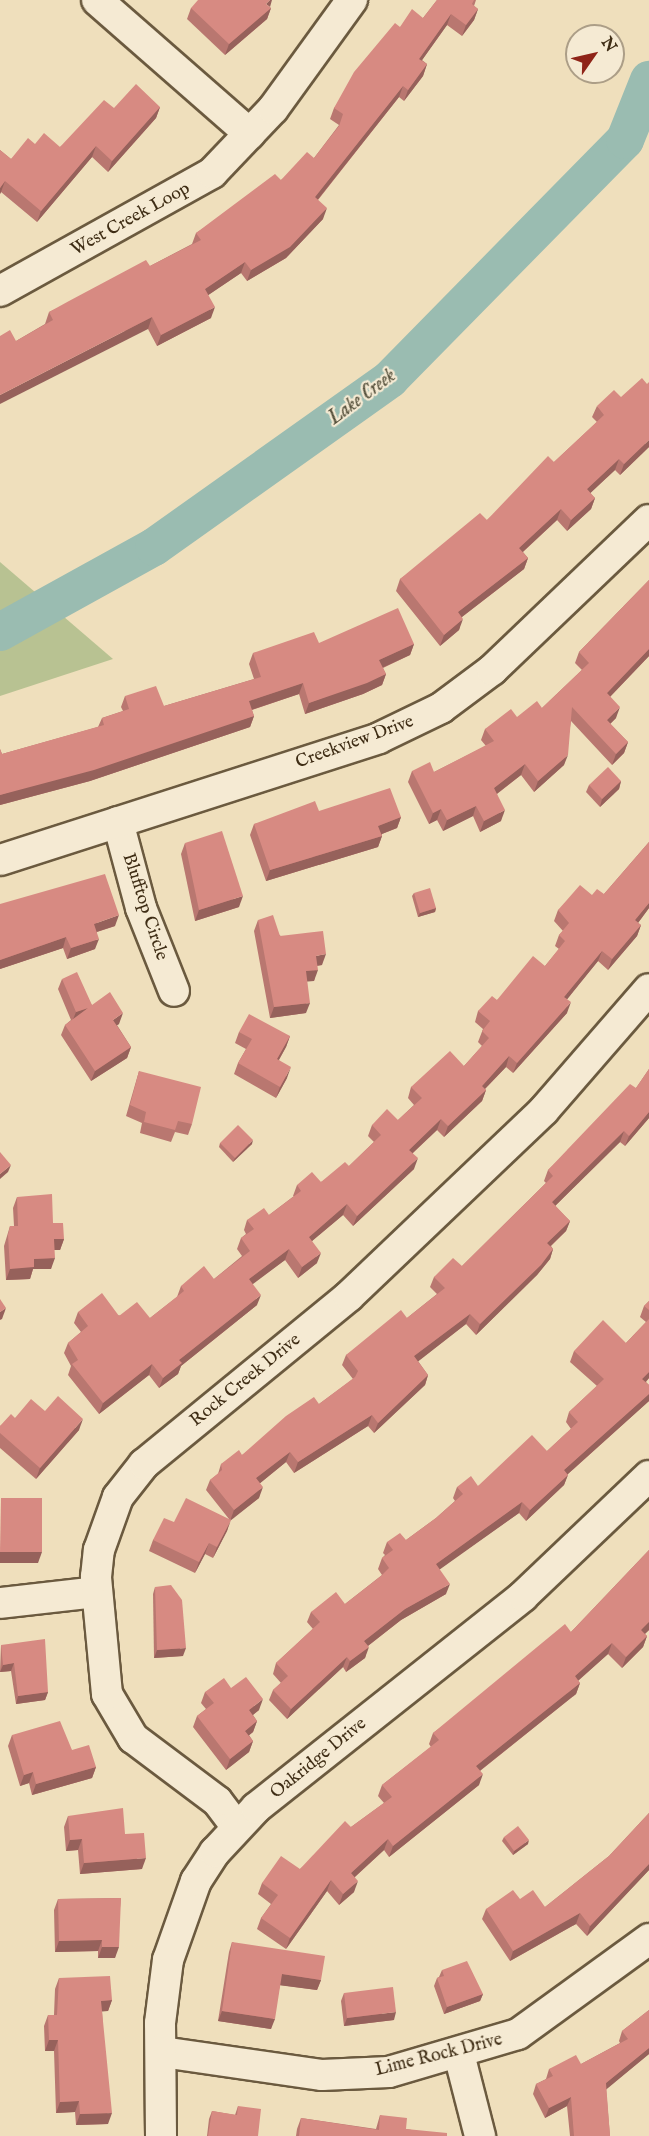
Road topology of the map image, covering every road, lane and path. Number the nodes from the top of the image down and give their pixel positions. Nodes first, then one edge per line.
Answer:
1 (97, 0) edge
2 (352, 0) edge
3 (250, 134) junction
4 (0, 291) edge
5 (649, 520) edge
6 (118, 822) junction
7 (0, 860) edge
8 (649, 989) edge
9 (174, 991) dead end
10 (649, 1476) edge
11 (96, 1592) junction
12 (0, 1603) edge
13 (236, 1826) junction
14 (649, 1938) edge
15 (162, 2052) junction
16 (459, 2054) junction
17 (161, 2136) edge
18 (480, 2136) edge

1 - 3 street
2 - 3 street, West Creek Loop
3 - 4 street, West Creek Loop
5 - 6 street, Creekview Drive
6 - 7 street, Creekview Drive
6 - 9 street, Blufftop Circle
8 - 11 street, Rock Creek Drive
10 - 13 street, Oakridge Drive
11 - 12 street
11 - 13 street, Rock Creek Drive
13 - 15 street, Oakridge Drive
14 - 16 street, Lime Rock Drive
15 - 16 street, Lime Rock Drive
15 - 17 street, Oakridge Drive
16 - 18 street

